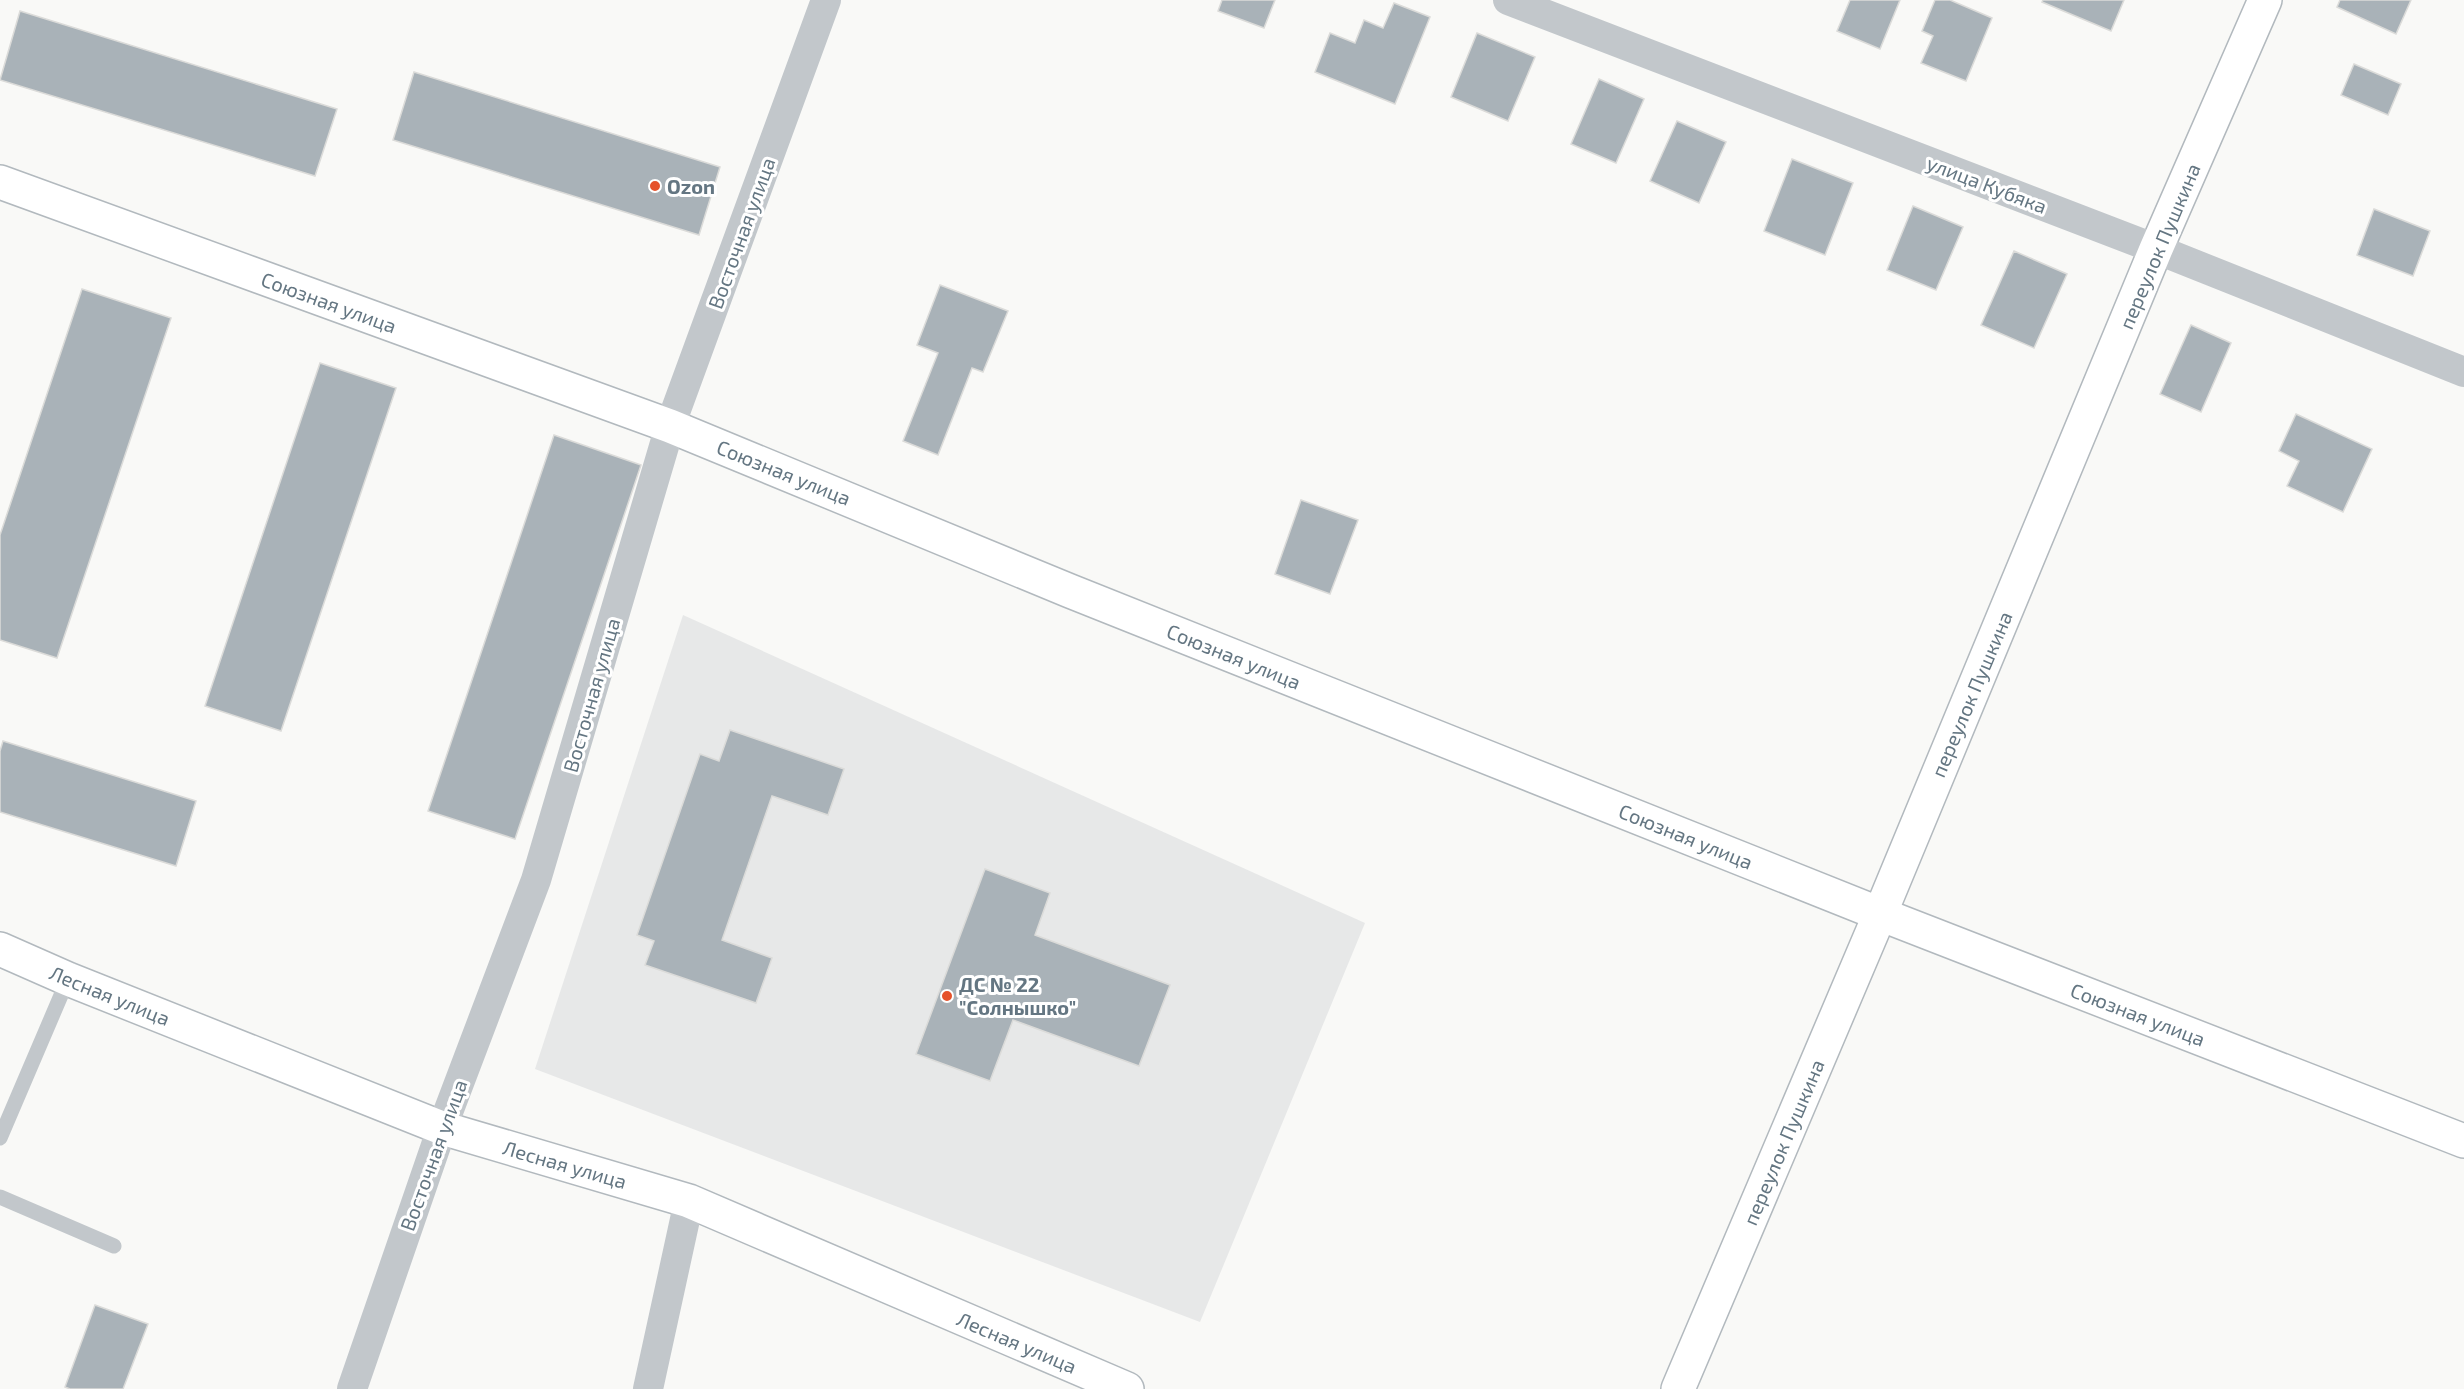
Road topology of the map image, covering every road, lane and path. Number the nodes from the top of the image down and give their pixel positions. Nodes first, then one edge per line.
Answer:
1 (826, 0) edge
2 (1508, 0) edge
3 (2265, 0) edge
4 (0, 182) edge
5 (2156, 249) junction
6 (2464, 372) edge
7 (670, 426) junction
8 (1880, 914) junction
9 (0, 949) edge
10 (68, 979) junction
11 (442, 1128) junction
12 (0, 1138) edge
13 (2464, 1141) edge
14 (0, 1197) edge
15 (689, 1201) junction
16 (114, 1246) dead end
17 (351, 1389) edge
18 (648, 1389) edge
19 (1127, 1389) edge
20 (1678, 1389) edge

1 - 7 street, Восточная улица
2 - 5 street, улица Кубяка
3 - 5 street, переулок Пушкина
4 - 7 street, Союзная улица
5 - 6 street, улица Кубяка
5 - 8 street, переулок Пушкина
7 - 8 street, Союзная улица
7 - 11 street, Восточная улица
8 - 13 street, Союзная улица
8 - 20 street, переулок Пушкина
9 - 10 street, Лесная улица
10 - 11 street, Лесная улица
10 - 12 lane
11 - 15 street, Лесная улица
11 - 17 street, Восточная улица
14 - 16 lane
15 - 18 street
15 - 19 street, Лесная улица

